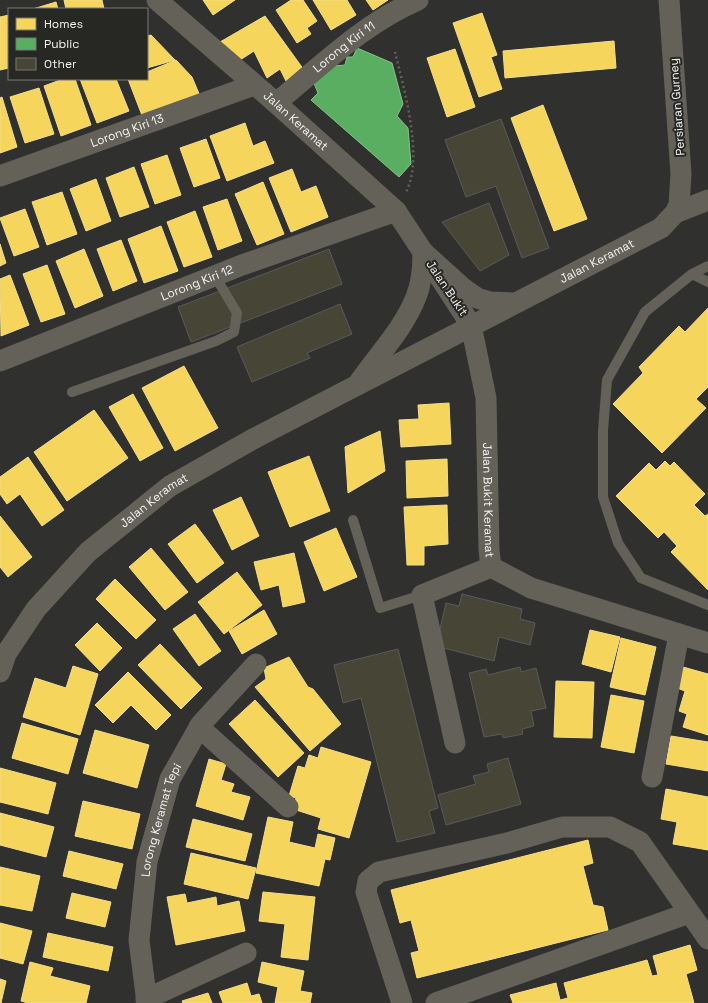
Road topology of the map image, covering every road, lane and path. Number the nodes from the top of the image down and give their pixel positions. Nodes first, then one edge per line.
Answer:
1 (157, 0) edge
2 (418, 0) edge
3 (669, 0) edge
4 (395, 52) dead end
5 (254, 85) junction
6 (276, 103) junction
7 (0, 176) edge
8 (708, 200) edge
9 (396, 211) junction
10 (675, 213) junction
11 (423, 252) junction
12 (708, 266) edge
13 (692, 274) junction
14 (215, 276) junction
15 (708, 282) edge
16 (514, 303) junction
17 (471, 325) junction
18 (0, 361) edge
19 (357, 385) junction
20 (72, 392) dead end
21 (353, 520) dead end
22 (491, 567) junction
23 (422, 595) junction
24 (708, 605) edge
25 (679, 634) junction
26 (708, 643) edge
27 (256, 664) dead end
28 (0, 672) edge
29 (199, 727) junction
30 (455, 743) dead end
31 (652, 777) dead end
32 (288, 807) dead end
33 (689, 913) junction
34 (708, 939) edge
35 (246, 953) dead end
36 (482, 995) edge
37 (147, 1001) edge
38 (402, 1003) edge
39 (436, 1003) edge

1 - 5 street, Jalan Keramat
2 - 6 street, Lorong Kiri 11
3 - 10 street, Persiaran Gurney
4 - 9 path
5 - 6 street, Jalan Keramat
5 - 7 street, Lorong Kiri 13
6 - 9 street, Jalan Keramat
8 - 10 street
9 - 11 street, Jalan Keramat
9 - 14 street, Lorong Kiri 12
10 - 16 street, Jalan Keramat
11 - 16 street, Jalan Keramat
11 - 17 street, Jalan Bukit
11 - 19 street, Jalan Keramat
12 - 13 lane
13 - 15 lane
13 - 24 lane
14 - 18 street, Lorong Kiri 12
14 - 20 lane
16 - 17 street, Jalan Keramat
17 - 19 street, Jalan Keramat
17 - 22 street, Jalan Bukit Keramat
19 - 28 street, Jalan Keramat
21 - 23 lane
22 - 23 street
22 - 25 street, Jalan Bukit Keramat
23 - 30 street
25 - 26 street, Jalan Bukit Keramat
25 - 31 street
27 - 29 street, Lorong Keramat Tepi
29 - 32 street
29 - 37 street, Lorong Keramat Tepi
33 - 34 street
33 - 36 street
33 - 38 street
35 - 37 street
36 - 39 street

